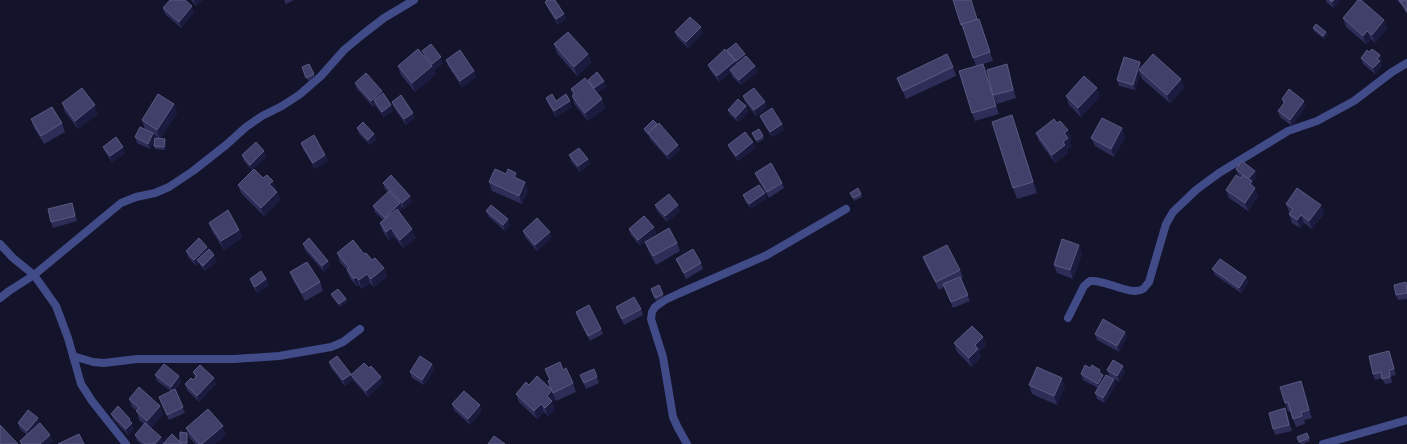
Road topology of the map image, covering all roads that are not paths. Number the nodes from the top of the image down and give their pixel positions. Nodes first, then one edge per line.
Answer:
1 (414, 0) edge
2 (1407, 62) edge
3 (846, 209) dead end
4 (0, 244) edge
5 (34, 275) junction
6 (0, 298) edge
7 (1068, 318) dead end
8 (360, 329) dead end
9 (73, 356) junction
10 (1407, 420) edge
11 (126, 444) edge
12 (687, 444) edge
13 (1322, 444) edge

1 - 5 street
2 - 7 street
3 - 12 street
4 - 5 street
5 - 6 street
5 - 9 street
8 - 9 street
9 - 11 street
10 - 13 street

